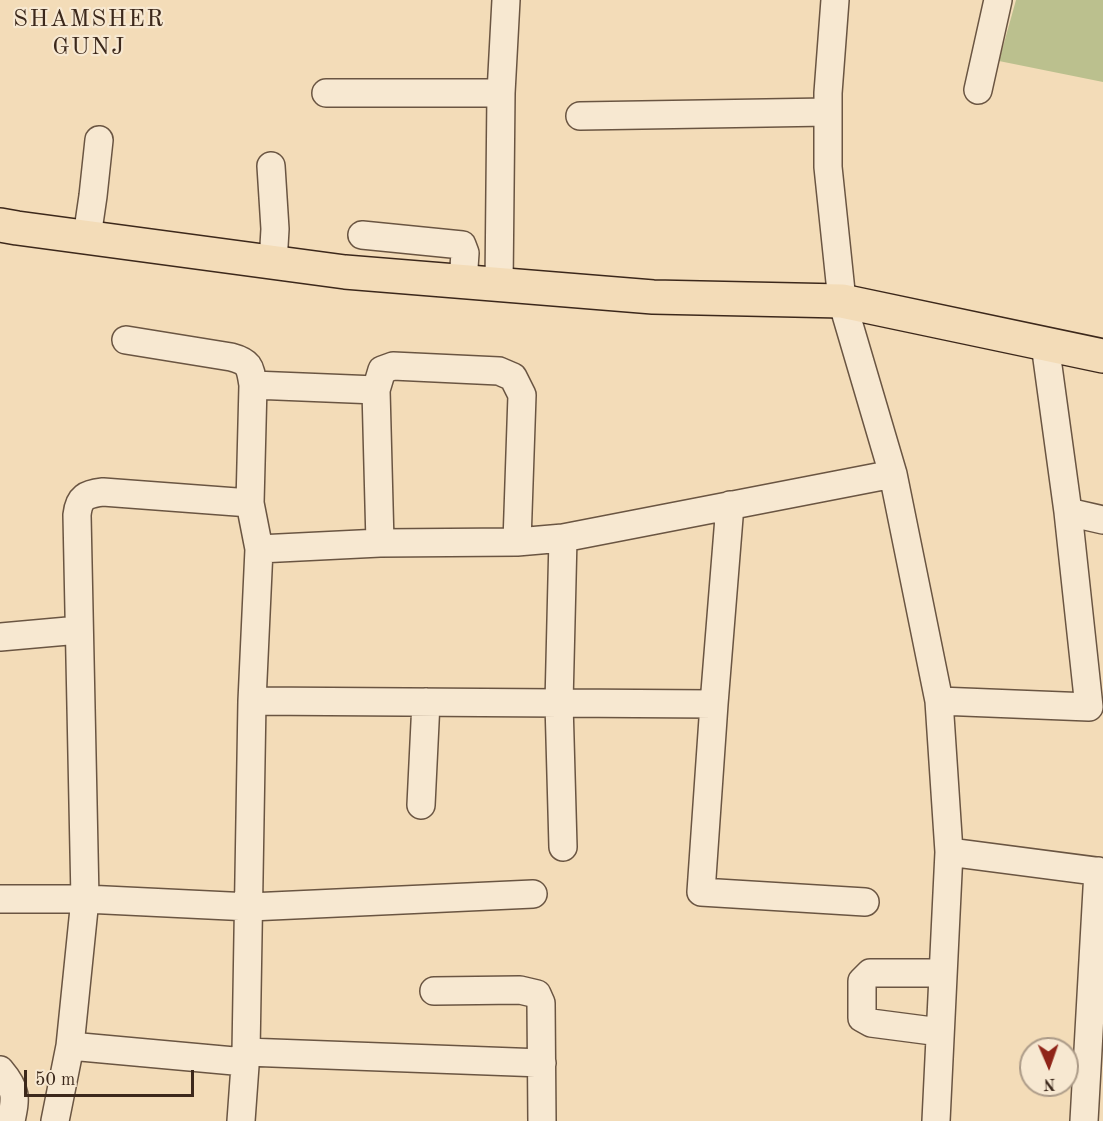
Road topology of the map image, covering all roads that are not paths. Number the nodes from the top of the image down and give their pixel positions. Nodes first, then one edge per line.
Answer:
1 (506, 0) edge
2 (835, 0) edge
3 (998, 0) edge
4 (978, 90) dead end
5 (326, 93) dead end
6 (501, 93) junction
7 (828, 112) junction
8 (580, 116) dead end
9 (99, 140) dead end
10 (271, 166) dead end
11 (0, 225) edge
12 (362, 235) dead end
13 (87, 237) junction
14 (273, 262) junction
15 (463, 282) junction
16 (499, 285) junction
17 (842, 301) junction
18 (126, 340) dead end
19 (1046, 344) junction
20 (1103, 356) edge
21 (253, 385) junction
22 (376, 390) junction
23 (893, 474) junction
24 (250, 503) junction
25 (730, 505) junction
26 (1068, 512) junction
27 (1103, 519) edge
28 (562, 538) junction
29 (517, 542) junction
30 (380, 543) junction
31 (259, 549) junction
32 (79, 630) junction
33 (0, 637) edge
34 (252, 701) junction
35 (939, 701) junction
36 (426, 702) junction
37 (559, 703) junction
38 (714, 704) junction
39 (1096, 708) edge
40 (421, 805) dead end
41 (563, 847) dead end
42 (949, 852) junction
43 (1101, 872) edge
44 (533, 894) dead end
45 (0, 899) edge
46 (85, 899) junction
47 (865, 902) dead end
48 (250, 907) junction
49 (943, 973) junction
50 (434, 991) dead end
51 (1097, 1014) edge
52 (940, 1032) junction
53 (70, 1047) junction
54 (246, 1057) junction
55 (542, 1063) junction
56 (0, 1071) edge
57 (11, 1121) edge
58 (55, 1121) edge
59 (241, 1121) edge
60 (542, 1121) edge
61 (936, 1121) edge
62 (1084, 1121) edge

1 - 6 street
2 - 7 street
3 - 4 street
5 - 6 street
6 - 16 street
7 - 8 street
7 - 17 street
9 - 13 street
10 - 14 street
11 - 13 main road
12 - 15 street
13 - 14 main road
14 - 15 main road
15 - 16 main road
16 - 17 main road
17 - 19 main road
17 - 23 street
18 - 21 street
19 - 20 main road
19 - 26 street
21 - 22 street
21 - 24 street
22 - 29 street
22 - 30 street
23 - 25 street
23 - 35 street
24 - 31 street
24 - 32 street
25 - 28 street
25 - 38 street
26 - 27 street
26 - 39 street
28 - 29 street
28 - 37 street
29 - 30 street
30 - 31 street
31 - 34 street
32 - 33 street
32 - 46 street
34 - 36 street
34 - 48 street
35 - 39 street
35 - 42 street
36 - 37 street
36 - 40 street
37 - 38 street
37 - 41 street
38 - 47 street
42 - 43 street
42 - 49 street
43 - 51 street
44 - 48 street
45 - 46 street
46 - 48 street
46 - 53 street
48 - 54 street
49 - 52 street
49 - 52 street
50 - 55 street
51 - 62 street
52 - 61 street
53 - 54 street
53 - 58 street
54 - 55 street
54 - 59 street
55 - 60 street
56 - 57 street

